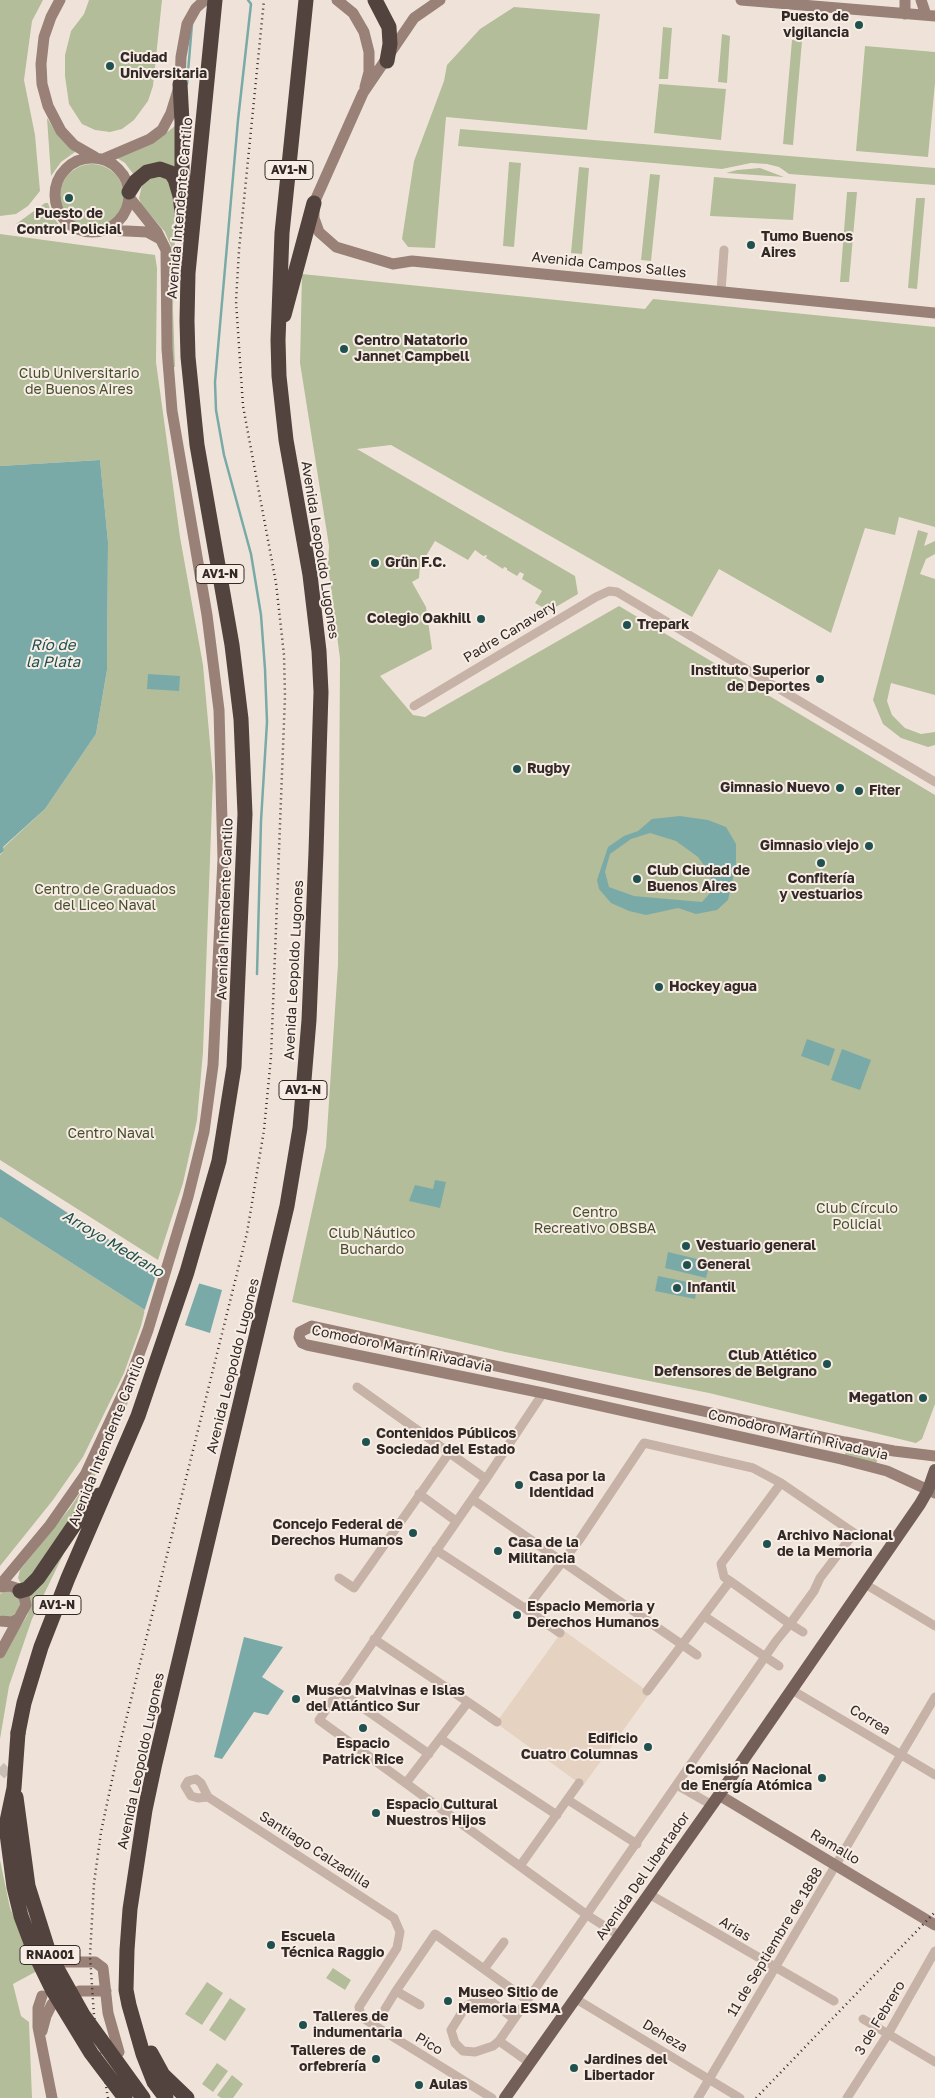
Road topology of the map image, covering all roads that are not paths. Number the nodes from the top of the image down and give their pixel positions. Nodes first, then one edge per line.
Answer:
1 (60, 0) edge
2 (205, 0) edge
3 (216, 0) edge
4 (306, 0) edge
5 (337, 0) edge
6 (375, 0) edge
7 (440, 0) edge
8 (740, 0) edge
9 (904, 0) edge
10 (920, 0) edge
11 (905, 14) junction
12 (930, 16) edge
13 (387, 61) junction
14 (180, 84) junction
15 (363, 93) junction
16 (100, 158) junction
17 (129, 195) junction
18 (314, 203) junction
19 (182, 204) junction
20 (106, 230) junction
21 (162, 240) junction
22 (724, 250) dead end
23 (188, 273) junction
24 (721, 291) junction
25 (935, 313) edge
26 (278, 340) junction
27 (414, 706) dead end
28 (935, 782) edge
29 (521, 1372) junction
30 (357, 1387) dead end
31 (519, 1388) junction
32 (543, 1393) junction
33 (894, 1451) junction
34 (448, 1452) junction
35 (935, 1456) edge
36 (935, 1470) edge
37 (887, 1471) junction
38 (486, 1479) junction
39 (110, 1483) junction
40 (781, 1483) junction
41 (932, 1491) edge
42 (419, 1494) junction
43 (472, 1499) junction
44 (456, 1521) junction
45 (436, 1550) junction
46 (562, 1562) junction
47 (18, 1564) junction
48 (339, 1578) dead end
49 (730, 1581) junction
50 (865, 1584) junction
51 (0, 1586) edge
52 (18, 1590) junction
53 (526, 1609) junction
54 (704, 1616) junction
55 (19, 1618) junction
56 (0, 1621) edge
57 (790, 1624) junction
58 (935, 1626) edge
59 (803, 1632) dead end
60 (560, 1633) dead end
61 (374, 1639) junction
62 (682, 1646) junction
63 (0, 1653) edge
64 (697, 1655) dead end
65 (765, 1657) junction
66 (779, 1666) dead end
67 (792, 1690) junction
68 (339, 1691) junction
69 (647, 1691) dead end
70 (935, 1697) edge
71 (468, 1702) junction
72 (497, 1722) dead end
73 (440, 1739) junction
74 (429, 1754) junction
75 (901, 1755) junction
76 (935, 1775) edge
77 (406, 1783) junction
78 (579, 1783) dead end
79 (677, 1785) junction
80 (14, 1788) junction
81 (208, 1797) dead end
82 (568, 1800) junction
83 (716, 1800) junction
84 (557, 1815) junction
85 (637, 1844) junction
86 (837, 1865) junction
87 (520, 1866) junction
88 (650, 1894) junction
89 (587, 1915) junction
90 (935, 1924) edge
91 (620, 1936) junction
92 (504, 1942) dead end
93 (935, 1951) edge
94 (60, 1962) dead end
95 (775, 1968) junction
96 (484, 1969) junction
97 (79, 1991) dead end
98 (396, 1991) junction
99 (106, 1992) junction
100 (42, 1996) dead end
101 (576, 1999) junction
102 (527, 2000) junction
103 (834, 2001) dead end
104 (52, 2004) dead end
105 (420, 2005) dead end
106 (358, 2007) joint
107 (385, 2009) dead end
108 (131, 2017) junction
109 (514, 2019) junction
110 (863, 2019) dead end
111 (888, 2034) junction
112 (41, 2040) junction
113 (498, 2041) junction
114 (119, 2052) dead end
115 (935, 2062) edge
116 (530, 2063) junction
117 (709, 2079) junction
118 (52, 2098) edge
119 (124, 2098) edge
120 (143, 2098) edge
121 (166, 2098) edge
122 (187, 2098) edge
123 (492, 2098) edge
124 (505, 2098) edge
125 (698, 2098) edge
126 (740, 2098) edge
127 (847, 2098) edge

1 - 16 street
2 - 14 street
3 - 23 highway, Avenida Intendente Cantilo / AV1-N
4 - 26 highway, Avenida Leopoldo Lugones / AV1-N
5 - 15 street
6 - 13 highway
7 - 13 street
8 - 11 street
9 - 11 street
10 - 12 street
11 - 12 street
13 - 15 street
14 - 16 street
14 - 19 highway
15 - 18 street
16 - 17 street
16 - 20 street
17 - 19 highway
17 - 20 street
17 - 21 street, Avenida Intendente Cantilo
18 - 24 street, Avenida Campos Salles
18 - 26 highway
19 - 23 highway
20 - 21 street, Avenida Intendente Cantilo
21 - 47 street, Avenida Intendente Cantilo
22 - 24 street
23 - 39 highway, Avenida Intendente Cantilo / AV1-N
24 - 25 street, Avenida Campos Salles
26 - 108 highway, Avenida Leopoldo Lugones / AV1-N
27 - 28 street, Padre Canavery
29 - 31 street
29 - 31 street, Comodoro Martín Rivadavia
29 - 33 street, Comodoro Martín Rivadavia
30 - 34 street
31 - 32 street, Comodoro Martín Rivadavia
32 - 37 street, Comodoro Martín Rivadavia
32 - 38 street
33 - 35 street, Comodoro Martín Rivadavia
33 - 37 street
34 - 38 street
34 - 42 street
36 - 41 main road, Avenida Del Libertador
37 - 41 street, Comodoro Martín Rivadavia
38 - 43 street
39 - 52 highway
39 - 80 highway, Avenida Intendente Cantilo / AV1-N, bridge
40 - 46 street
40 - 49 street
40 - 57 street
41 - 50 main road, Avenida Del Libertador
42 - 44 street
42 - 48 street
43 - 44 street
43 - 46 street
44 - 45 street
45 - 53 street
45 - 61 street
46 - 53 street
46 - 62 street
47 - 51 street, Avenida Intendente Cantilo
47 - 52 street
49 - 54 street
49 - 57 street
50 - 58 street
50 - 67 main road, Avenida Del Libertador
51 - 52 street
52 - 55 street
53 - 60 street
54 - 62 street
54 - 65 street
55 - 56 street
55 - 63 street
57 - 59 street
57 - 65 street
61 - 68 street
61 - 71 street
62 - 64 street
62 - 69 street
65 - 66 street
65 - 79 street
67 - 75 street, Correa
67 - 83 main road, Avenida Del Libertador
68 - 74 street
68 - 77 street
70 - 75 street, 11 de Septiembre de 1888
71 - 72 street
71 - 73 street
73 - 74 street
73 - 84 street
74 - 77 street
75 - 76 street, Correa
75 - 86 street, 11 de Septiembre de 1888
77 - 87 street
78 - 82 street
79 - 83 street
79 - 85 street
80 - 119 highway, bridge
80 - 120 highway, RNA001, bridge
81 - 106 street, Santiago Calzadilla
82 - 84 street
82 - 85 street
83 - 86 street, Ramallo
83 - 88 main road, Avenida Del Libertador
84 - 87 street
85 - 89 street
86 - 90 street, Ramallo
86 - 95 street, 11 de Septiembre de 1888
87 - 89 street
88 - 91 main road, Avenida Del Libertador
88 - 95 street, Arias
89 - 91 street
89 - 102 street
91 - 101 main road, Avenida Del Libertador
92 - 96 street
93 - 111 street, 3 de Febrero
94 - 99 street
95 - 103 street, Arias
95 - 117 street, 11 de Septiembre de 1888
96 - 98 street
96 - 102 street
97 - 99 street
98 - 105 street
98 - 107 street
99 - 114 street
100 - 112 street
101 - 116 main road, Avenida Del Libertador
101 - 117 street, Deheza
102 - 109 street
104 - 112 street
106 - 123 street, Pico
108 - 121 highway
108 - 122 highway
109 - 113 street
109 - 113 street
110 - 111 street
111 - 115 street
111 - 127 street, 3 de Febrero
112 - 118 street
113 - 116 street
116 - 124 main road, Avenida Del Libertador
117 - 125 street, 11 de Septiembre de 1888
117 - 126 street, Deheza

